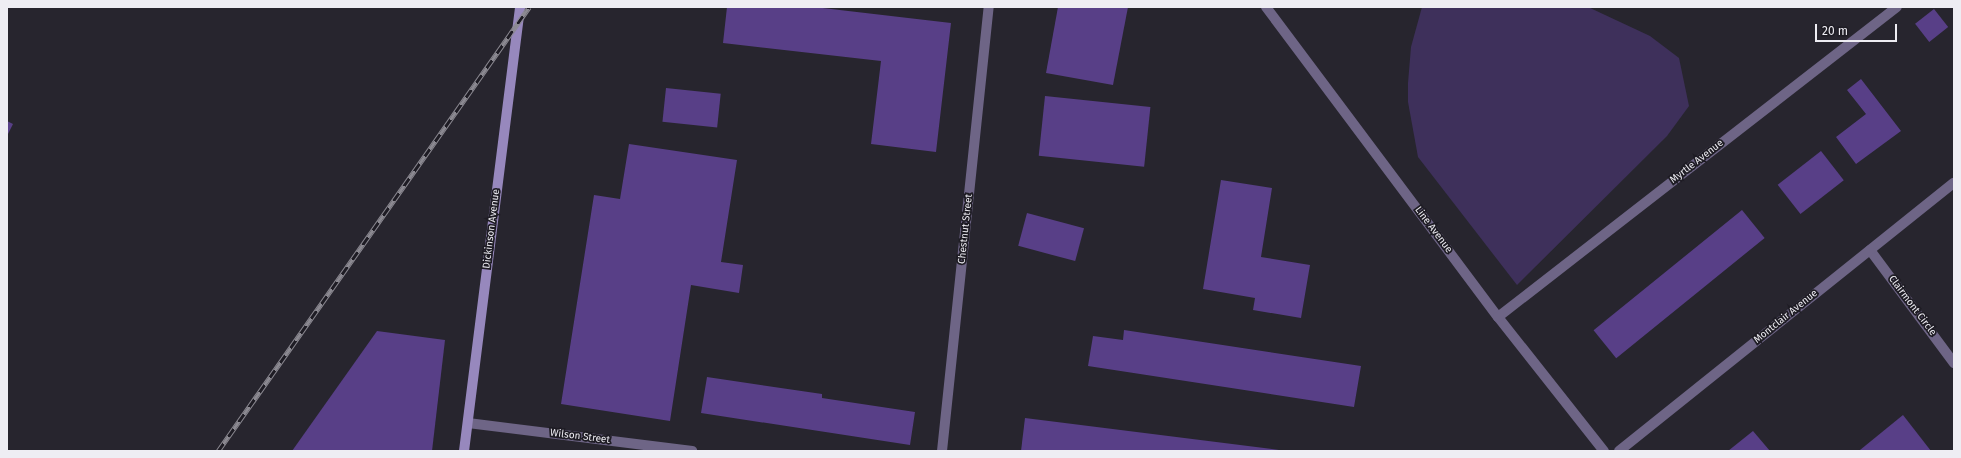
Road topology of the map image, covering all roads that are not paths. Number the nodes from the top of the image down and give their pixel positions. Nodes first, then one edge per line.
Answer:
1 (520, 7) edge
2 (990, 7) edge
3 (1266, 7) edge
4 (1896, 7) edge
5 (1954, 183) edge
6 (1870, 250) junction
7 (1498, 317) junction
8 (1954, 363) edge
9 (468, 423) junction
10 (464, 451) edge
11 (692, 451) edge
12 (942, 451) edge
13 (1604, 451) edge
14 (1619, 451) edge

1 - 9 main road, Dickinson Avenue
2 - 12 street, Chestnut Street
3 - 7 street, Line Avenue
4 - 7 street, Myrtle Avenue
5 - 6 street, Montclair Avenue
6 - 8 street, Clairmont Circle
6 - 14 street, Montclair Avenue
7 - 13 street, Line Avenue
9 - 10 main road, Dickinson Avenue
9 - 11 street, Wilson Street

